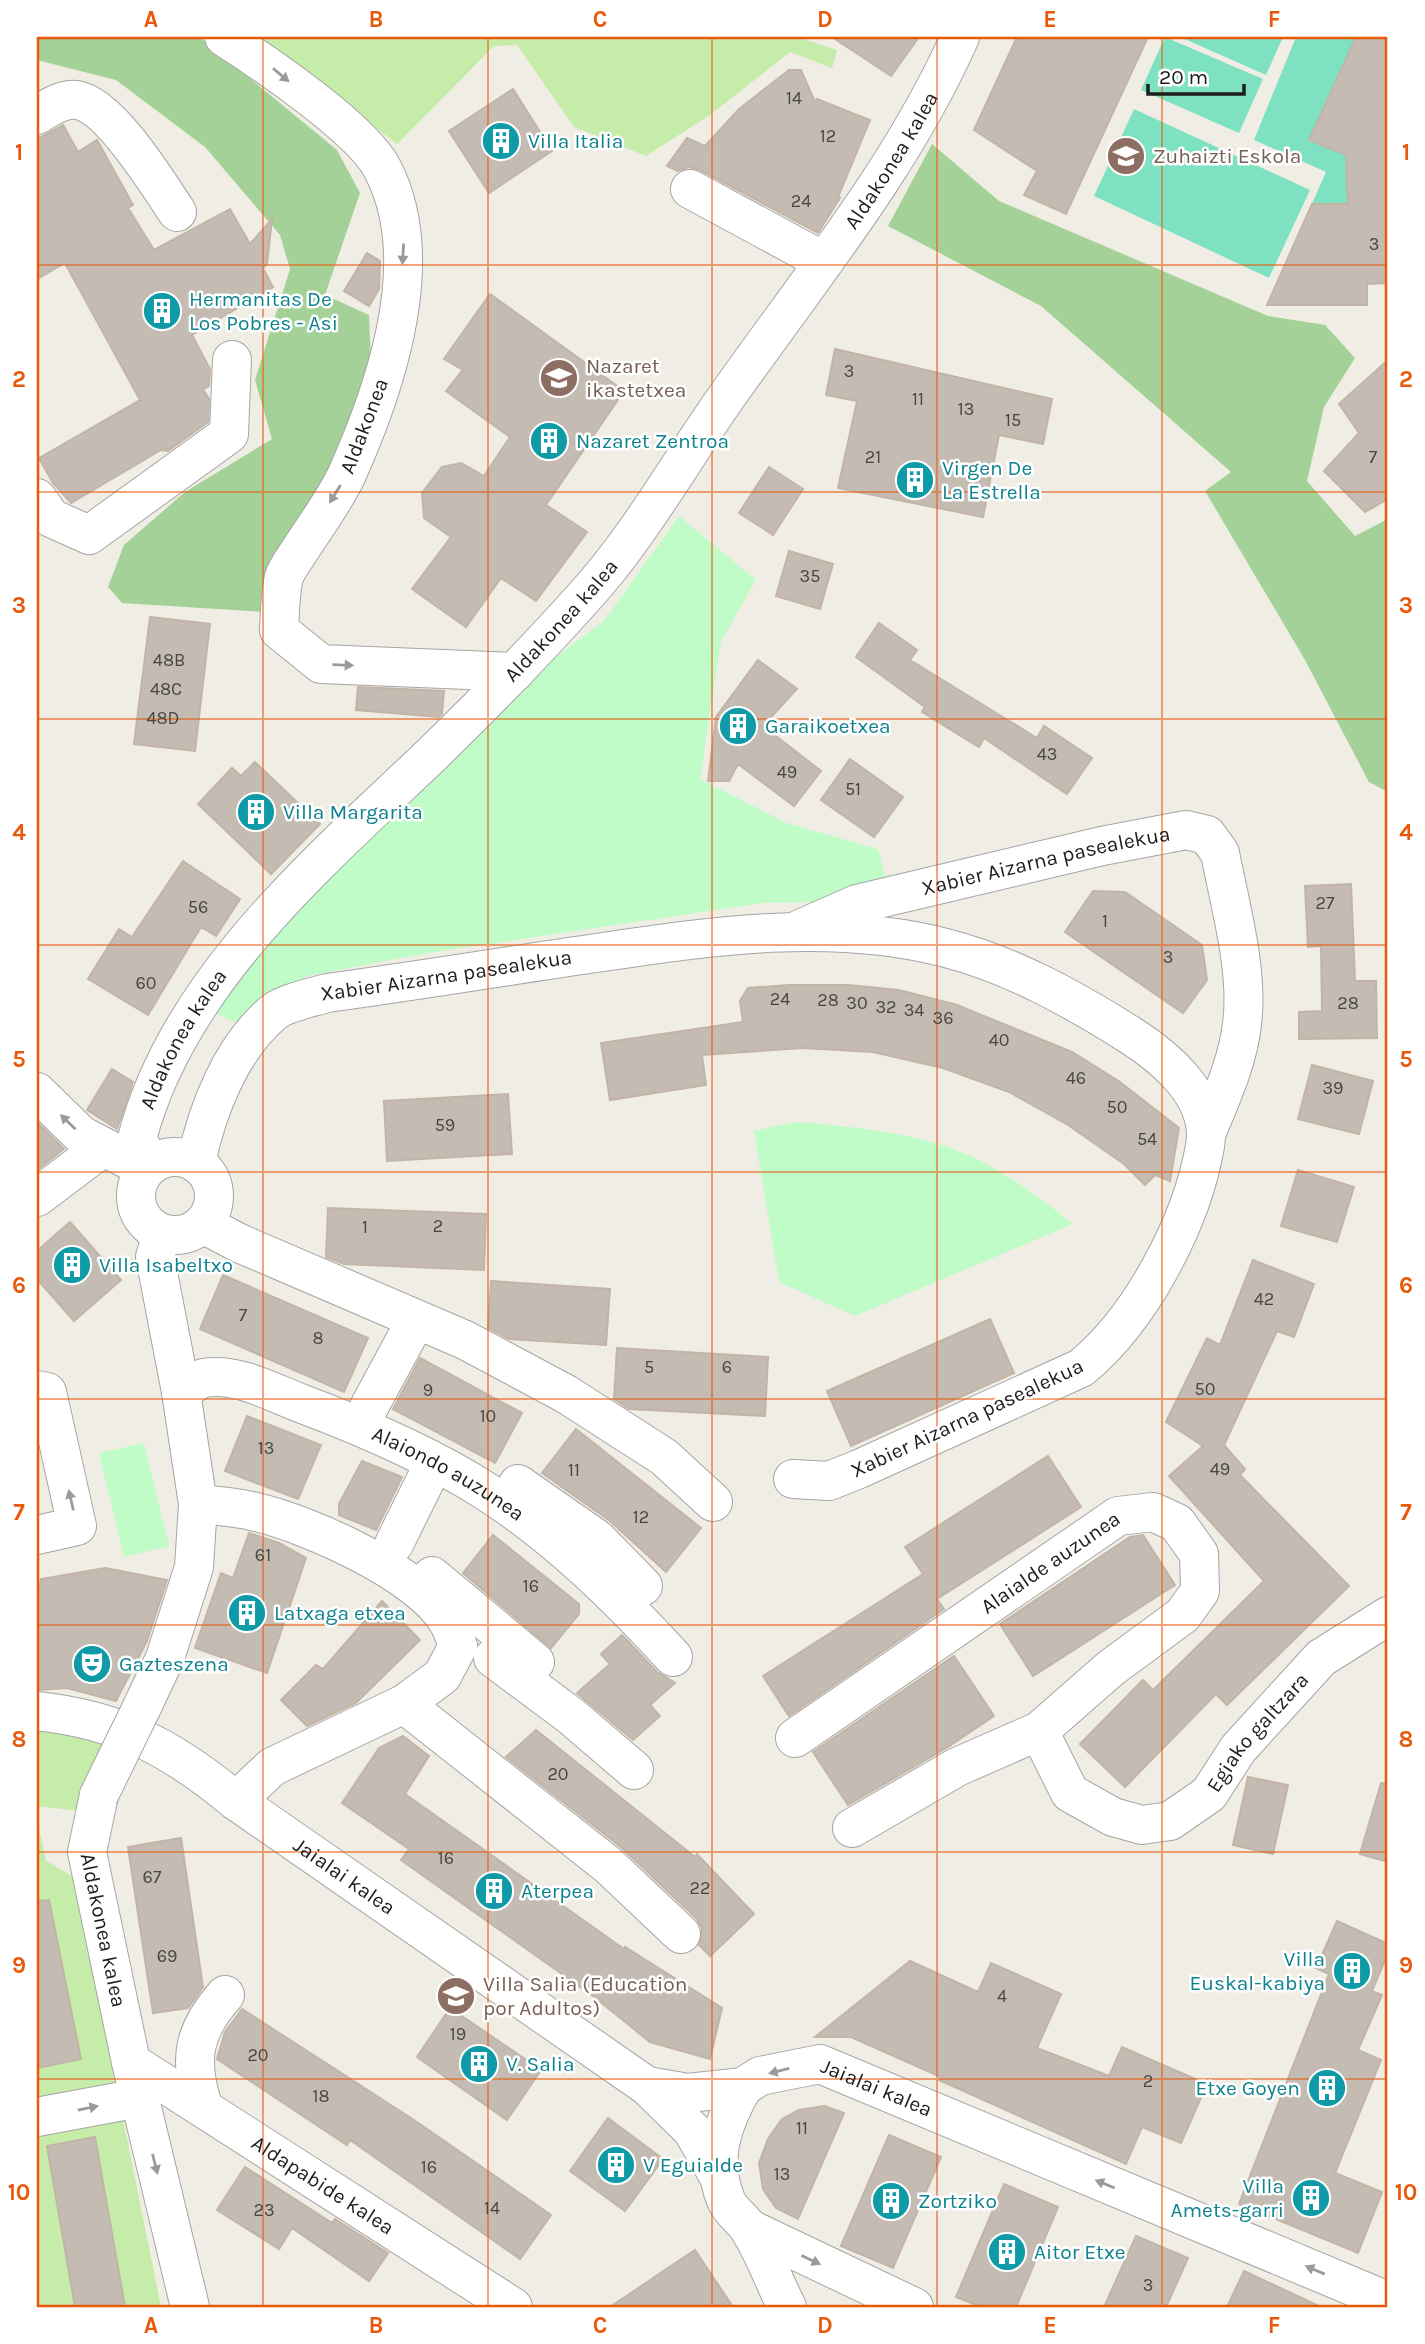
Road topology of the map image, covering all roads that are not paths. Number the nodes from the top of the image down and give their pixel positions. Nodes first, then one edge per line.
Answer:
1 (224, 37) edge
2 (960, 37) edge
3 (37, 115) edge
4 (690, 189) dead end
5 (177, 212) dead end
6 (823, 261) junction
7 (232, 360) dead end
8 (37, 498) edge
9 (515, 672) junction
10 (791, 933) junction
11 (37, 1092) edge
12 (1207, 1132) junction
13 (102, 1148) junction
14 (196, 1163) junction
15 (148, 1167) junction
16 (37, 1197) edge
17 (203, 1224) junction
18 (162, 1234) junction
19 (416, 1320) junction
20 (227, 1355) dead end
21 (37, 1390) edge
22 (181, 1392) junction
23 (369, 1407) junction
24 (434, 1463) junction
25 (793, 1479) dead end
26 (210, 1492) junction
27 (713, 1502) dead end
28 (37, 1535) edge
29 (394, 1544) junction
30 (643, 1586) dead end
31 (1388, 1616) edge
32 (458, 1646) junction
33 (673, 1657) dead end
34 (535, 1662) dead end
35 (404, 1704) junction
36 (37, 1711) edge
37 (1039, 1731) junction
38 (795, 1738) dead end
39 (634, 1770) dead end
40 (236, 1801) junction
41 (852, 1828) dead end
42 (681, 1934) dead end
43 (225, 1994) dead end
44 (135, 2080) junction
45 (647, 2086) junction
46 (743, 2087) junction
47 (203, 2106) junction
48 (37, 2117) edge
49 (721, 2180) junction
50 (750, 2229) junction
51 (1380, 2292) edge
52 (190, 2307) edge
53 (513, 2307) edge
54 (787, 2307) edge
55 (914, 2307) edge

1 -> 9 street, Aldakonea
2 - 6 street, Aldakonea kalea
3 - 5 street
4 - 6 street
6 - 9 street, Aldakonea kalea
7 - 8 street
9 - 15 street, Aldakonea kalea
10 - 12 street, Xabier Aizarna pasealekua
10 - 12 street, Xabier Aizarna pasealekua
10 - 14 street, Xabier Aizarna pasealekua
13 -> 11 street
12 - 25 street, Xabier Aizarna pasealekua
13 - 15 street
13 - 16 street
14 - 15 street
14 - 17 street
15 - 18 street
17 - 18 street
17 - 19 street
18 - 22 street, Aldakonea kalea
19 - 23 street
19 - 27 street
20 - 23 street
28 -> 21 street
22 - 24 street, Alaiondo auzunea
22 - 26 street, Aldakonea kalea
23 - 30 street
24 - 29 street
24 - 33 street, Alaiondo auzunea
26 - 29 street
26 - 32 street
26 - 44 street, Aldakonea kalea, bridge
29 - 34 street
31 - 37 street, Egiako galtzara
32 - 35 street
32 - 39 street
35 - 40 street
35 - 42 street
36 - 40 street, Jaialai kalea
37 - 38 street, Alaialde auzunea
37 - 41 street, Alaialde auzunea
40 - 45 street, Jaialai kalea
43 - 47 street
44 - 47 street, Aldapabide kalea
48 -> 44 street
44 -> 52 street, Aldakonea kalea
45 - 46 street, Jaialai kalea
45 - 49 street
46 - 49 street
51 -> 46 street, Jaialai kalea
47 - 53 street, Aldapabide kalea
49 - 50 street
50 - 54 street
50 -> 55 street

